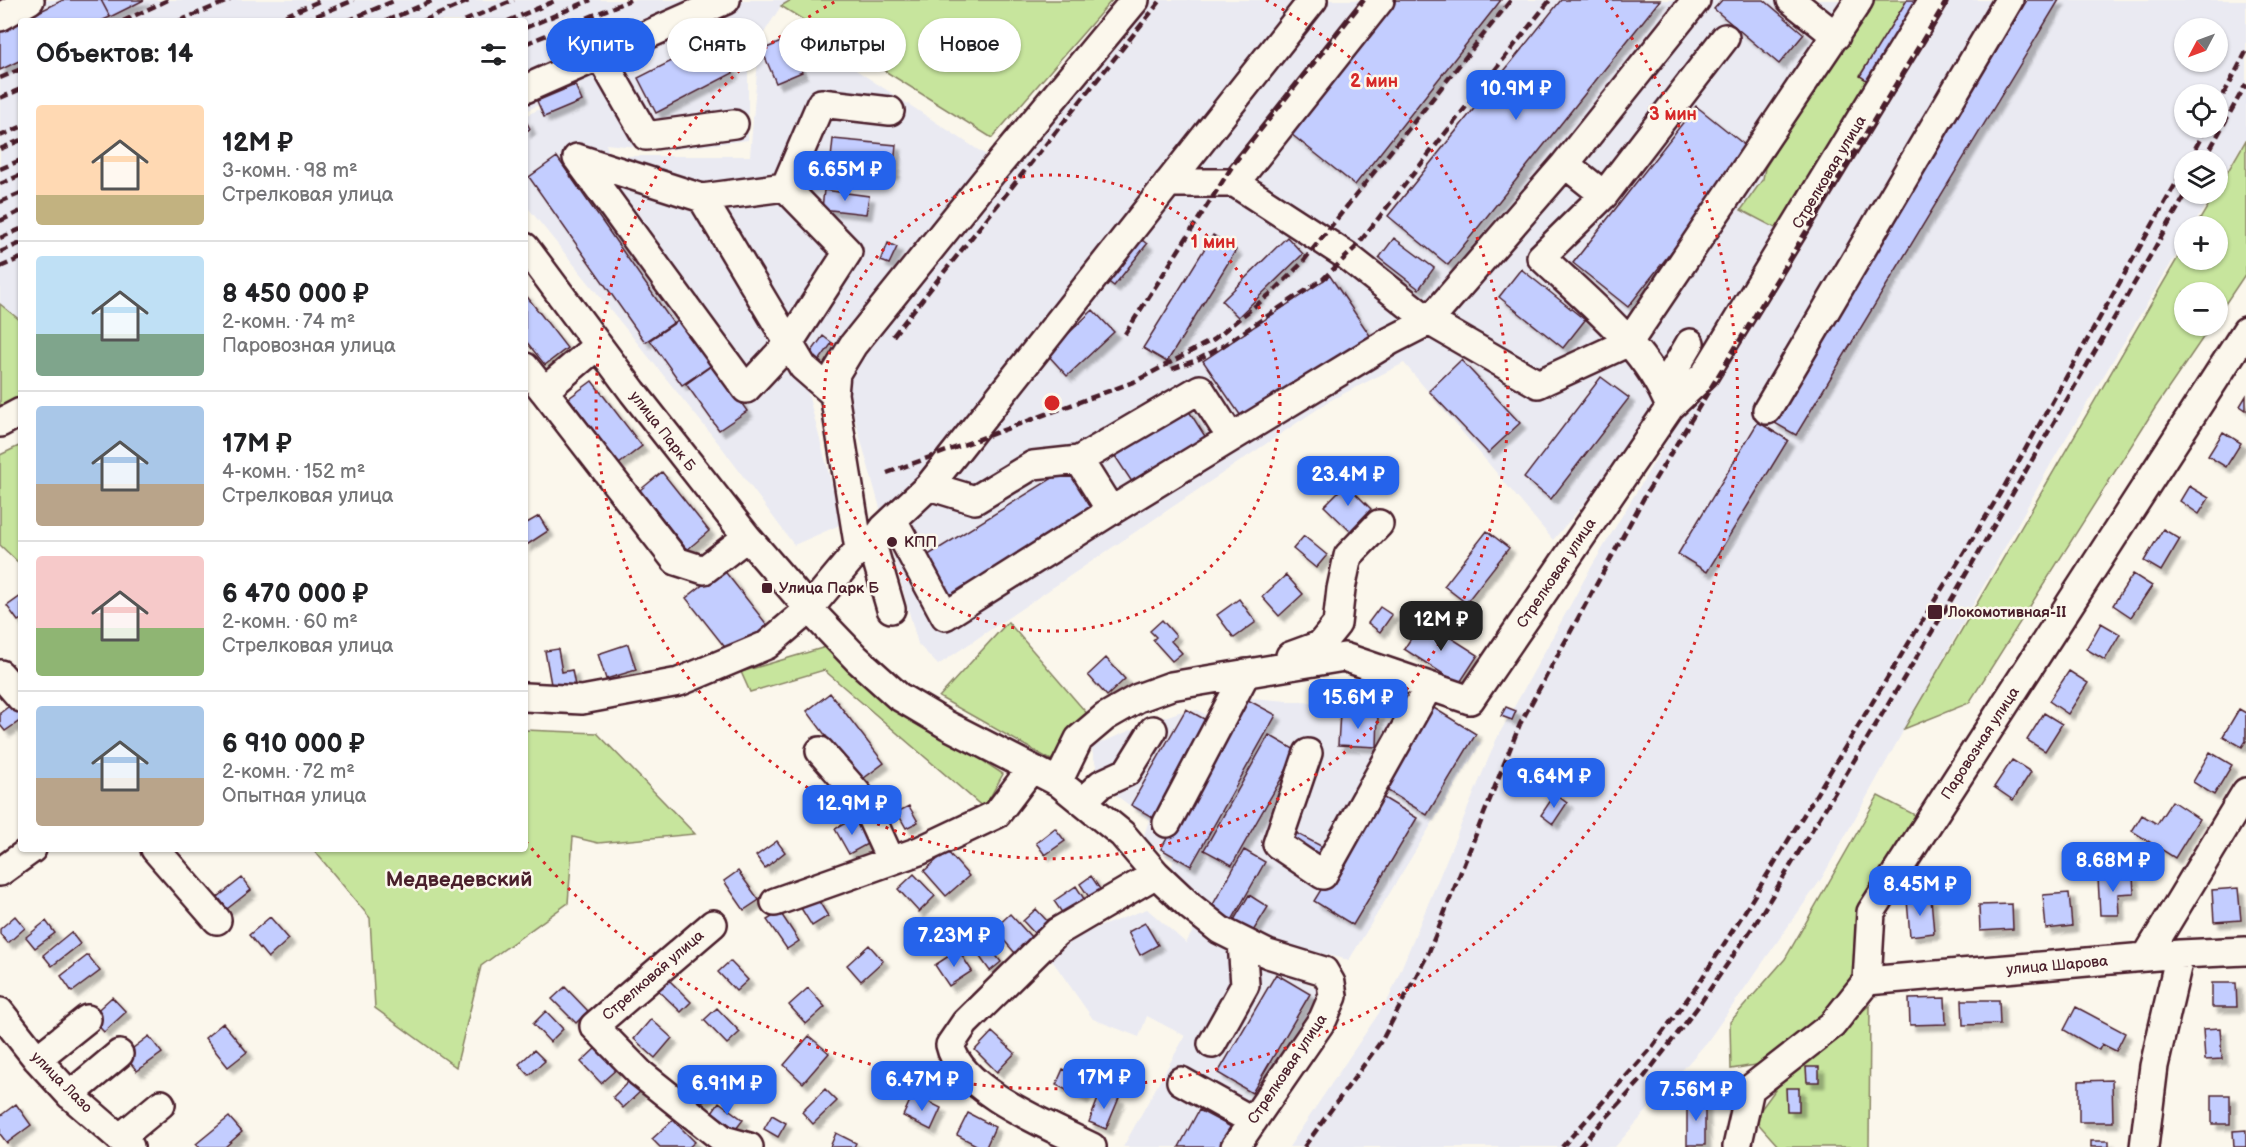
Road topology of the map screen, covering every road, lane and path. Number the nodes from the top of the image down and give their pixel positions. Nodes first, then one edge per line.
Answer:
1 (30, 0) edge
2 (726, 0) edge
3 (1135, 0) edge
4 (1313, 0) edge
5 (1380, 0) edge
6 (1696, 0) edge
7 (1791, 0) edge
8 (1859, 0) edge
9 (1933, 0) edge
10 (2009, 0) edge
11 (0, 16) edge
12 (655, 32) edge
13 (1836, 36) junction
14 (1725, 38) dead end
15 (565, 72) edge
16 (609, 72) edge
17 (528, 88) edge
18 (890, 111) dead end
19 (734, 124) dead end
20 (1565, 164) junction
21 (1168, 183) junction
22 (1235, 183) junction
23 (785, 187) junction
24 (1604, 195) junction
25 (702, 198) junction
26 (528, 255) edge
27 (1429, 321) junction
28 (2246, 331) edge
29 (1629, 342) junction
30 (789, 343) junction
31 (1690, 343) dead end
32 (598, 345) junction
33 (528, 371) edge
34 (544, 391) junction
35 (834, 394) junction
36 (1666, 398) junction
37 (1767, 410) dead end
38 (18, 414) edge
39 (0, 423) edge
40 (1223, 425) dead end
41 (1078, 460) junction
42 (929, 486) junction
43 (1111, 511) junction
44 (892, 520) junction
45 (1379, 524) dead end
46 (747, 537) junction
47 (866, 546) junction
48 (808, 609) junction
49 (891, 609) dead end
50 (1253, 672) junction
51 (0, 674) edge
52 (1429, 686) junction
53 (18, 695) edge
54 (528, 697) edge
55 (1154, 730) dead end
56 (820, 751) dead end
57 (1308, 753) dead end
58 (1031, 769) junction
59 (1058, 782) junction
60 (2246, 792) edge
61 (1083, 801) junction
62 (1167, 824) dead end
63 (28, 852) edge
64 (158, 852) edge
65 (891, 861) junction
66 (0, 872) edge
67 (1156, 874) junction
68 (776, 902) dead end
69 (217, 920) dead end
70 (713, 924) dead end
71 (1242, 942) junction
72 (2246, 951) edge
73 (2180, 954) junction
74 (2146, 957) junction
75 (1867, 981) junction
76 (0, 1012) edge
77 (87, 1019) dead end
78 (1212, 1044) dead end
79 (119, 1054) dead end
80 (36, 1059) junction
81 (1181, 1081) dead end
82 (70, 1095) junction
83 (161, 1104) dead end
84 (1253, 1121) junction
85 (125, 1142) edge
86 (730, 1145) edge
87 (1092, 1147) edge
88 (1235, 1147) edge
89 (1737, 1147) edge
90 (2144, 1147) edge

1 - 11 street
2 - 12 street
3 - 35 street
4 - 21 street
5 - 22 street
6 - 20 street
7 - 13 street
8 - 13 street
9 - 36 street, Стрелковая улица
10 - 37 street
13 - 29 street
14 - 24 street
15 - 17 street
16 - 19 street
18 - 23 street
20 - 24 street
20 - 27 street
21 - 22 street
21 - 42 street
22 - 27 street
23 - 25 street
23 - 30 street
24 - 29 street
25 - 30 street
25 - 30 street
26 - 32 street, улица Парк Б
27 - 29 street
27 - 43 street
28 - 75 street, Паровозная улица
29 - 36 street
30 - 35 street
31 - 36 street
32 - 34 street
32 - 46 street, улица Парк Б
33 - 34 street
34 - 46 street
35 - 47 street
36 - 52 street, Стрелковая улица
38 - 39 street
40 - 41 street
41 - 42 street
41 - 43 street
42 - 44 street
43 - 44 street
44 - 47 street
45 - 50 street
46 - 48 street, улица Парк Б
47 - 48 street
47 - 49 street
48 - 54 street
48 - 58 street, Стрелковая улица
50 - 52 street, Стрелковая улица
50 - 59 street, Стрелковая улица
50 - 62 street
51 - 53 street
52 - 57 street
55 - 61 street
56 - 65 street
58 - 59 street, Стрелковая улица
58 - 65 street
59 - 61 street, Стрелковая улица
60 - 74 street
61 - 67 street, Стрелковая улица
63 - 66 street
64 - 69 street
65 - 68 street
67 - 71 street, Стрелковая улица
67 - 87 street
70 - 86 street, Стрелковая улица
71 - 78 street
71 - 84 street, Стрелковая улица
72 - 73 street, улица Шарова
73 - 74 street, улица Шарова
73 - 90 street
74 - 75 street, улица Шарова
75 - 89 street
76 - 80 street, улица Лазо
77 - 80 street
79 - 82 street
80 - 82 street, улица Лазо
81 - 84 street
82 - 85 street, улица Лазо
83 - 85 street
84 - 88 street, Стрелковая улица

